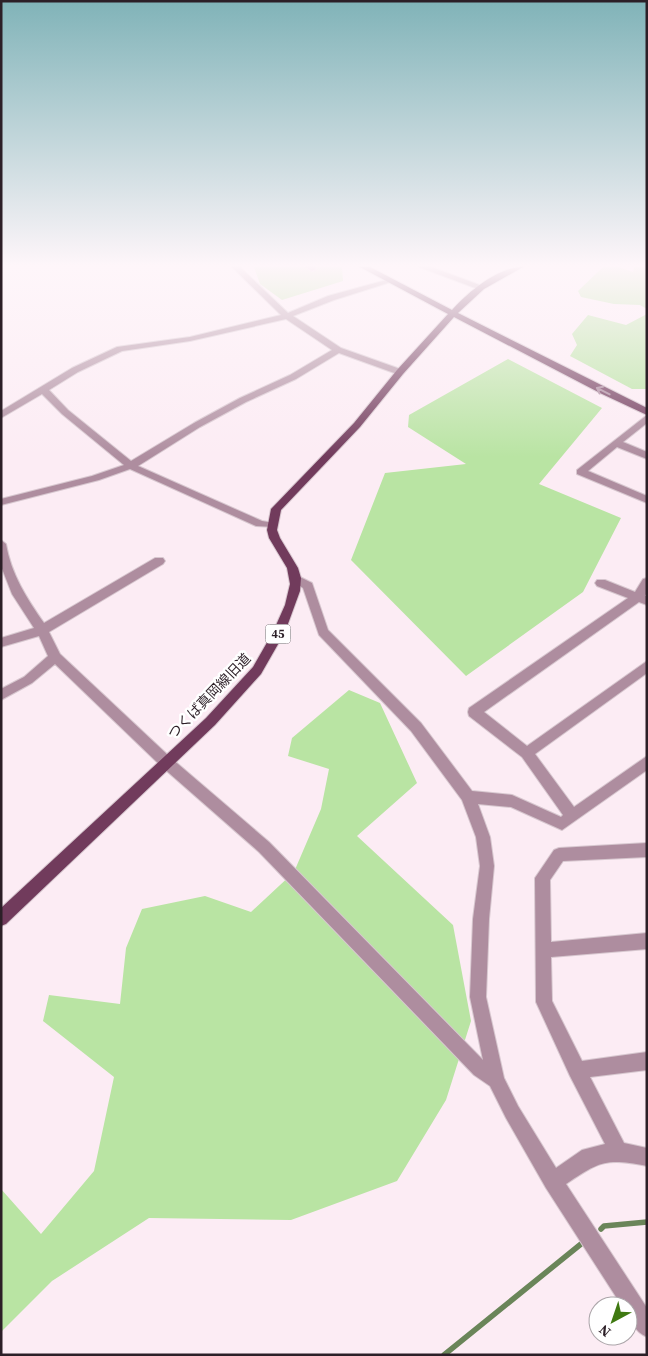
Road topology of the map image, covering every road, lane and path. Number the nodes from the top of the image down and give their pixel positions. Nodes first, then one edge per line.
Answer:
1 (227, 330) edge
2 (308, 330) edge
3 (438, 330) edge
4 (492, 330) edge
5 (496, 330) edge
6 (338, 350) junction
7 (400, 372) junction
8 (43, 389) junction
9 (647, 403) edge
10 (647, 412) edge
11 (1, 415) edge
12 (647, 418) edge
13 (616, 443) junction
14 (647, 456) edge
15 (130, 466) junction
16 (647, 500) edge
17 (1, 502) edge
18 (270, 525) junction
19 (1, 544) edge
20 (159, 561) dead end
21 (296, 578) junction
22 (647, 582) edge
23 (601, 583) dead end
24 (642, 599) edge
25 (42, 630) junction
26 (1, 643) edge
27 (55, 657) junction
28 (647, 666) edge
29 (1, 695) edge
30 (528, 753) junction
31 (166, 762) junction
32 (647, 762) edge
33 (468, 797) junction
34 (572, 816) junction
35 (647, 850) edge
36 (1, 919) edge
37 (647, 941) edge
38 (544, 950) junction
39 (647, 1060) edge
40 (576, 1070) junction
41 (496, 1080) junction
42 (618, 1151) junction
43 (647, 1156) edge
44 (553, 1181) junction
45 (647, 1327) edge

1 - 8 street
2 - 6 street
3 - 7 main road
10 -> 4 main road
5 - 9 main road
6 - 7 street
6 - 15 street
7 - 18 main road
8 - 11 street
8 - 15 street
12 - 13 street
13 - 14 street
13 - 16 street
15 - 17 street
15 - 18 street
18 - 21 main road
19 - 25 street
20 - 25 street
21 - 31 main road, つくば真岡線旧道 / 45
21 - 33 street
22 - 24 street
23 - 24 street
24 - 30 street
25 - 26 street
25 - 27 street
27 - 29 street
27 - 31 street
28 - 30 street
30 - 34 street
31 - 36 main road, つくば真岡線旧道 / 45
31 - 41 street
32 - 34 street
33 - 34 street
33 - 41 street
35 - 38 street
37 - 38 street
38 - 40 street
39 - 40 street
40 - 42 street
41 - 44 street
42 - 43 street
42 - 44 street
44 - 45 street

